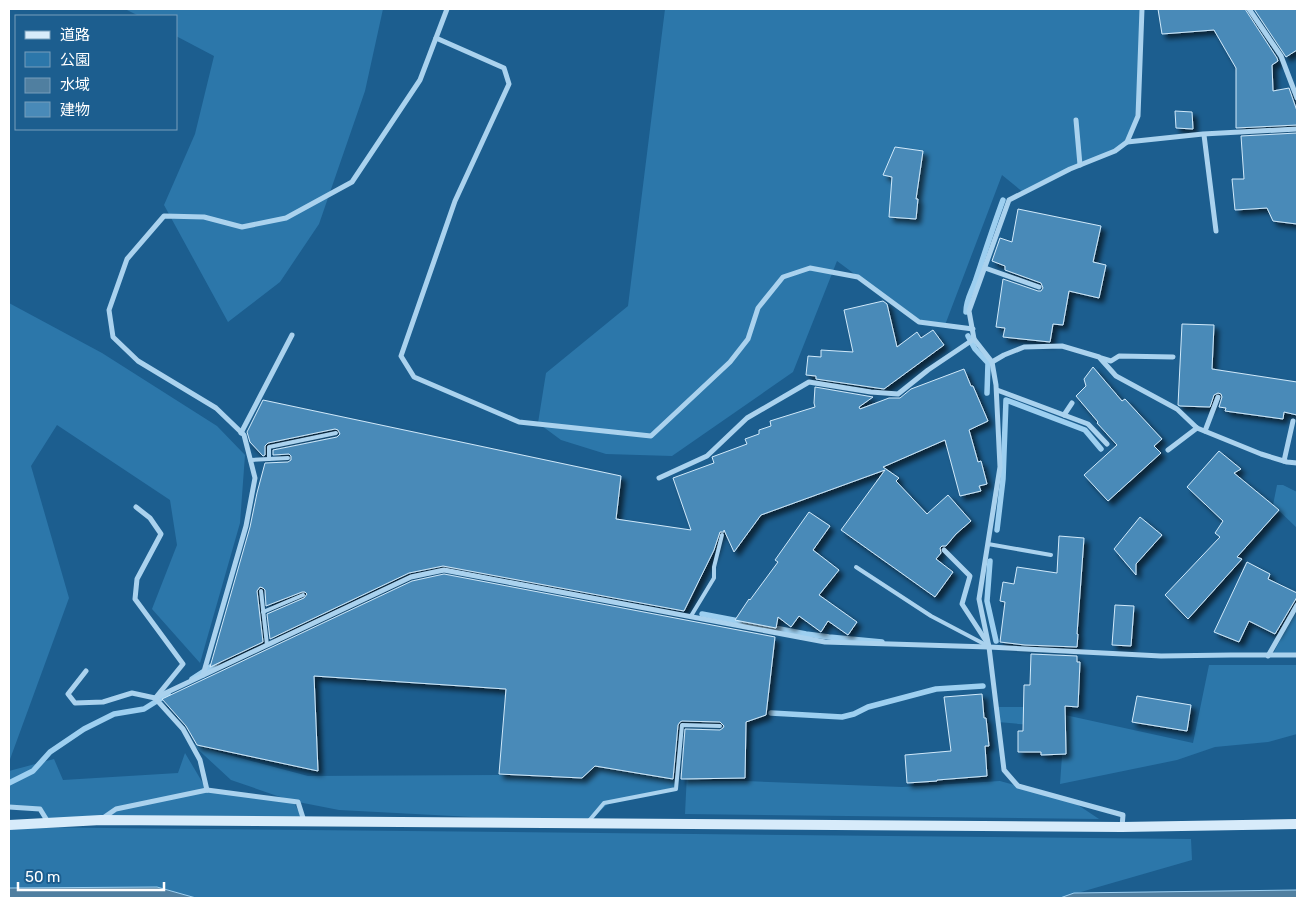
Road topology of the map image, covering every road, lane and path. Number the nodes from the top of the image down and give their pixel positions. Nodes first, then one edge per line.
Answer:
1 (448, 9) edge
2 (1142, 9) edge
3 (1249, 9) edge
4 (436, 38) junction
5 (1297, 98) edge
6 (1076, 120) dead end
7 (1297, 129) edge
8 (1204, 134) junction
9 (1128, 142) junction
10 (1080, 165) junction
11 (1216, 231) dead end
12 (985, 268) junction
13 (1039, 287) dead end
14 (973, 328) junction
15 (292, 335) dead end
16 (974, 339) junction
17 (1173, 356) dead end
18 (1099, 357) junction
19 (992, 362) junction
20 (996, 390) junction
21 (1218, 397) dead end
22 (1072, 403) dead end
23 (1064, 415) junction
24 (1293, 421) dead end
25 (1197, 428) junction
26 (241, 432) junction
27 (1205, 432) junction
28 (336, 433) dead end
29 (1107, 444) dead end
30 (1168, 450) dead end
31 (288, 458) dead end
32 (269, 459) junction
33 (250, 460) junction
34 (1284, 462) junction
35 (1297, 463) edge
36 (659, 478) dead end
37 (136, 507) dead end
38 (722, 535) dead end
39 (988, 544) junction
40 (944, 550) dead end
41 (1051, 555) dead end
42 (856, 567) dead end
43 (261, 591) dead end
44 (303, 595) dead end
45 (1297, 605) edge
46 (263, 612) junction
47 (691, 616) junction
48 (267, 645) junction
49 (990, 647) junction
50 (1268, 656) junction
51 (1297, 656) edge
52 (86, 671) dead end
53 (203, 675) junction
54 (156, 698) junction
55 (720, 726) dead end
56 (207, 790) junction
57 (9, 807) edge
58 (101, 820) junction
59 (304, 821) junction
60 (48, 823) junction
61 (587, 824) junction
62 (1297, 824) edge
63 (9, 825) edge
64 (1122, 827) junction

1 - 4 street
2 - 9 street
3 - 5 street
4 - 14 street
4 - 26 street
6 - 10 street
7 - 8 street
8 - 9 street
8 - 11 street
9 - 10 street
10 - 12 street
12 - 13 street
12 - 14 street
14 - 16 street
15 - 26 street
16 - 19 street
16 - 36 street
17 - 18 street
18 - 19 street
18 - 25 street
19 - 20 street
20 - 23 street
20 - 39 street
21 - 27 street
22 - 23 street
23 - 29 street
24 - 34 street
25 - 27 street
25 - 30 street
26 - 33 street
27 - 34 street
28 - 32 lane
31 - 32 lane
32 - 33 lane
33 - 53 street
34 - 35 street
37 - 54 street
38 - 47 lane
39 - 41 lane
39 - 49 street
40 - 49 street
42 - 49 lane
43 - 46 lane
44 - 46 lane
45 - 50 street
46 - 48 lane
47 - 48 street
47 - 49 street
48 - 53 street
49 - 50 street
49 - 64 street
50 - 51 street
52 - 54 street
53 - 54 street
54 - 56 street
55 - 61 lane
56 - 58 street
56 - 59 street
57 - 60 street
58 - 59 street
58 - 60 street
59 - 61 street
60 - 63 street
61 - 64 street
62 - 64 street

